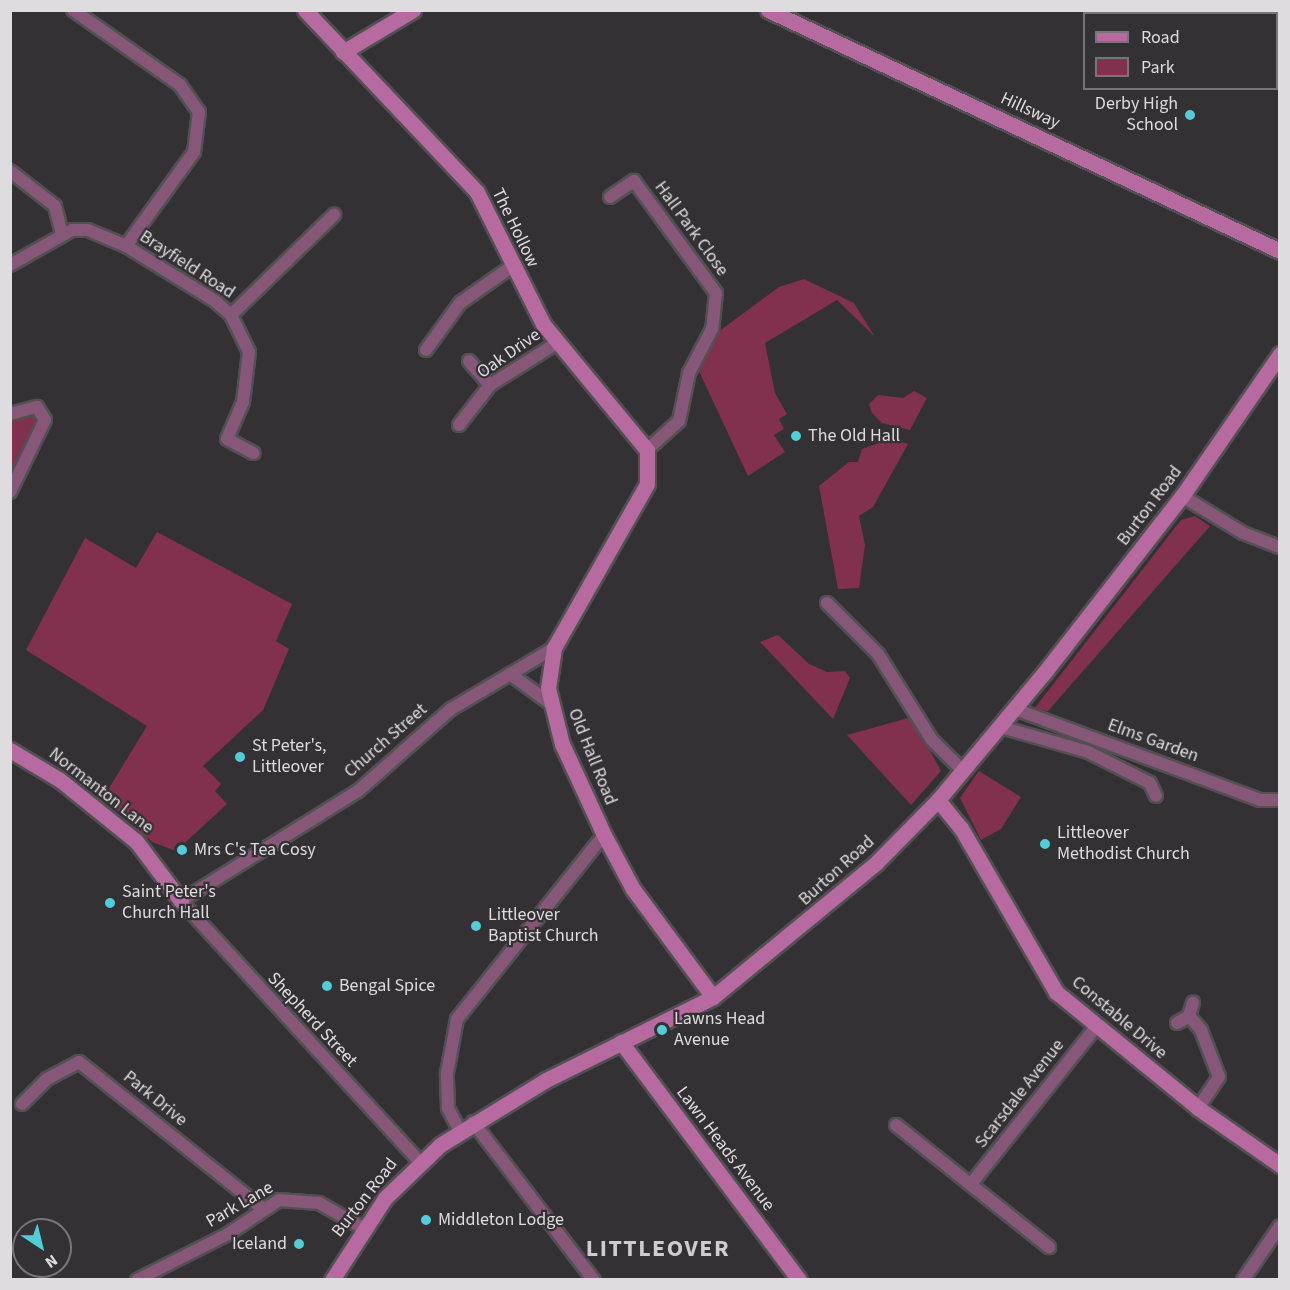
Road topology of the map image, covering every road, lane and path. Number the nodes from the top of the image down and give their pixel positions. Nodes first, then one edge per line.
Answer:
1 (73, 10) edge
2 (304, 10) edge
3 (413, 10) edge
4 (768, 10) edge
5 (343, 52) junction
6 (10, 171) edge
7 (610, 197) dead end
8 (334, 215) dead end
9 (62, 235) junction
10 (126, 246) junction
11 (1278, 254) edge
12 (10, 265) edge
13 (511, 267) junction
14 (231, 315) junction
15 (557, 343) junction
16 (426, 350) dead end
17 (1280, 354) edge
18 (469, 361) dead end
19 (1274, 372) edge
20 (490, 385) junction
21 (10, 414) edge
22 (459, 425) dead end
23 (647, 450) junction
24 (253, 453) dead end
25 (10, 492) edge
26 (1182, 496) junction
27 (1280, 547) edge
28 (827, 603) dead end
29 (554, 648) junction
30 (510, 674) junction
31 (551, 704) junction
32 (1015, 709) junction
33 (1001, 727) junction
34 (10, 750) edge
35 (963, 771) junction
36 (1156, 796) dead end
37 (938, 800) junction
38 (1280, 800) edge
39 (604, 835) junction
40 (181, 900) junction
41 (713, 997) junction
42 (1193, 1003) dead end
43 (1190, 1016) junction
44 (1177, 1023) dead end
45 (1096, 1027) junction
46 (621, 1042) junction
47 (22, 1104) dead end
48 (1198, 1108) junction
49 (473, 1122) junction
50 (896, 1125) dead end
51 (460, 1131) junction
52 (419, 1161) junction
53 (1280, 1165) edge
54 (971, 1184) junction
55 (263, 1209) junction
56 (1280, 1226) edge
57 (363, 1228) junction
58 (1049, 1247) dead end
59 (137, 1280) edge
60 (332, 1280) edge
61 (594, 1280) edge
62 (799, 1280) edge
63 (1243, 1280) edge

1 - 10 street
2 - 5 street, The Hollow
3 - 5 street
4 - 11 street, Hillsway
5 - 13 street, The Hollow
6 - 9 street
7 - 23 street, Hall Park Close
8 - 14 street
9 - 10 street, Brayfield Road
9 - 12 street, Brayfield Road
10 - 14 street, Brayfield Road
13 - 15 street, The Hollow
13 - 16 street
14 - 24 street, Brayfield Road
15 - 20 street, Oak Drive
15 - 23 street, The Hollow
17 - 19 street, Burton Road
18 - 20 street
19 - 26 street, Burton Road
20 - 22 street, Oak Drive
21 - 25 street
23 - 29 street, Old Hall Road
26 - 27 street
26 - 32 street, Burton Road
28 - 35 street
29 - 30 street, Church Street
29 - 31 street, Old Hall Road
30 - 31 street
30 - 40 street, Church Street
31 - 39 street, Old Hall Road
32 - 33 street, Burton Road
32 - 38 street, Elms Garden
33 - 35 street, Burton Road
33 - 36 street
34 - 40 street, Normanton Lane
35 - 37 street, Burton Road
37 - 41 street, Burton Road
37 - 45 street, Constable Drive
39 - 41 street, Old Hall Road
39 - 51 street
40 - 52 street, Shepherd Street
41 - 46 street, Burton Road
42 - 43 street
43 - 44 street
43 - 48 street
45 - 48 street, Constable Drive
45 - 54 street, Scarsdale Avenue
46 - 49 street, Burton Road
46 - 62 street, Lawn Heads Avenue
47 - 55 street, Park Drive
48 - 53 street, Constable Drive
49 - 51 street, Burton Road
49 - 61 street
50 - 54 street
51 - 52 street, Burton Road
52 - 57 street, Burton Road
54 - 58 street
55 - 57 street, Park Lane
55 - 59 street, Park Lane
56 - 63 street
57 - 60 street, Burton Road

